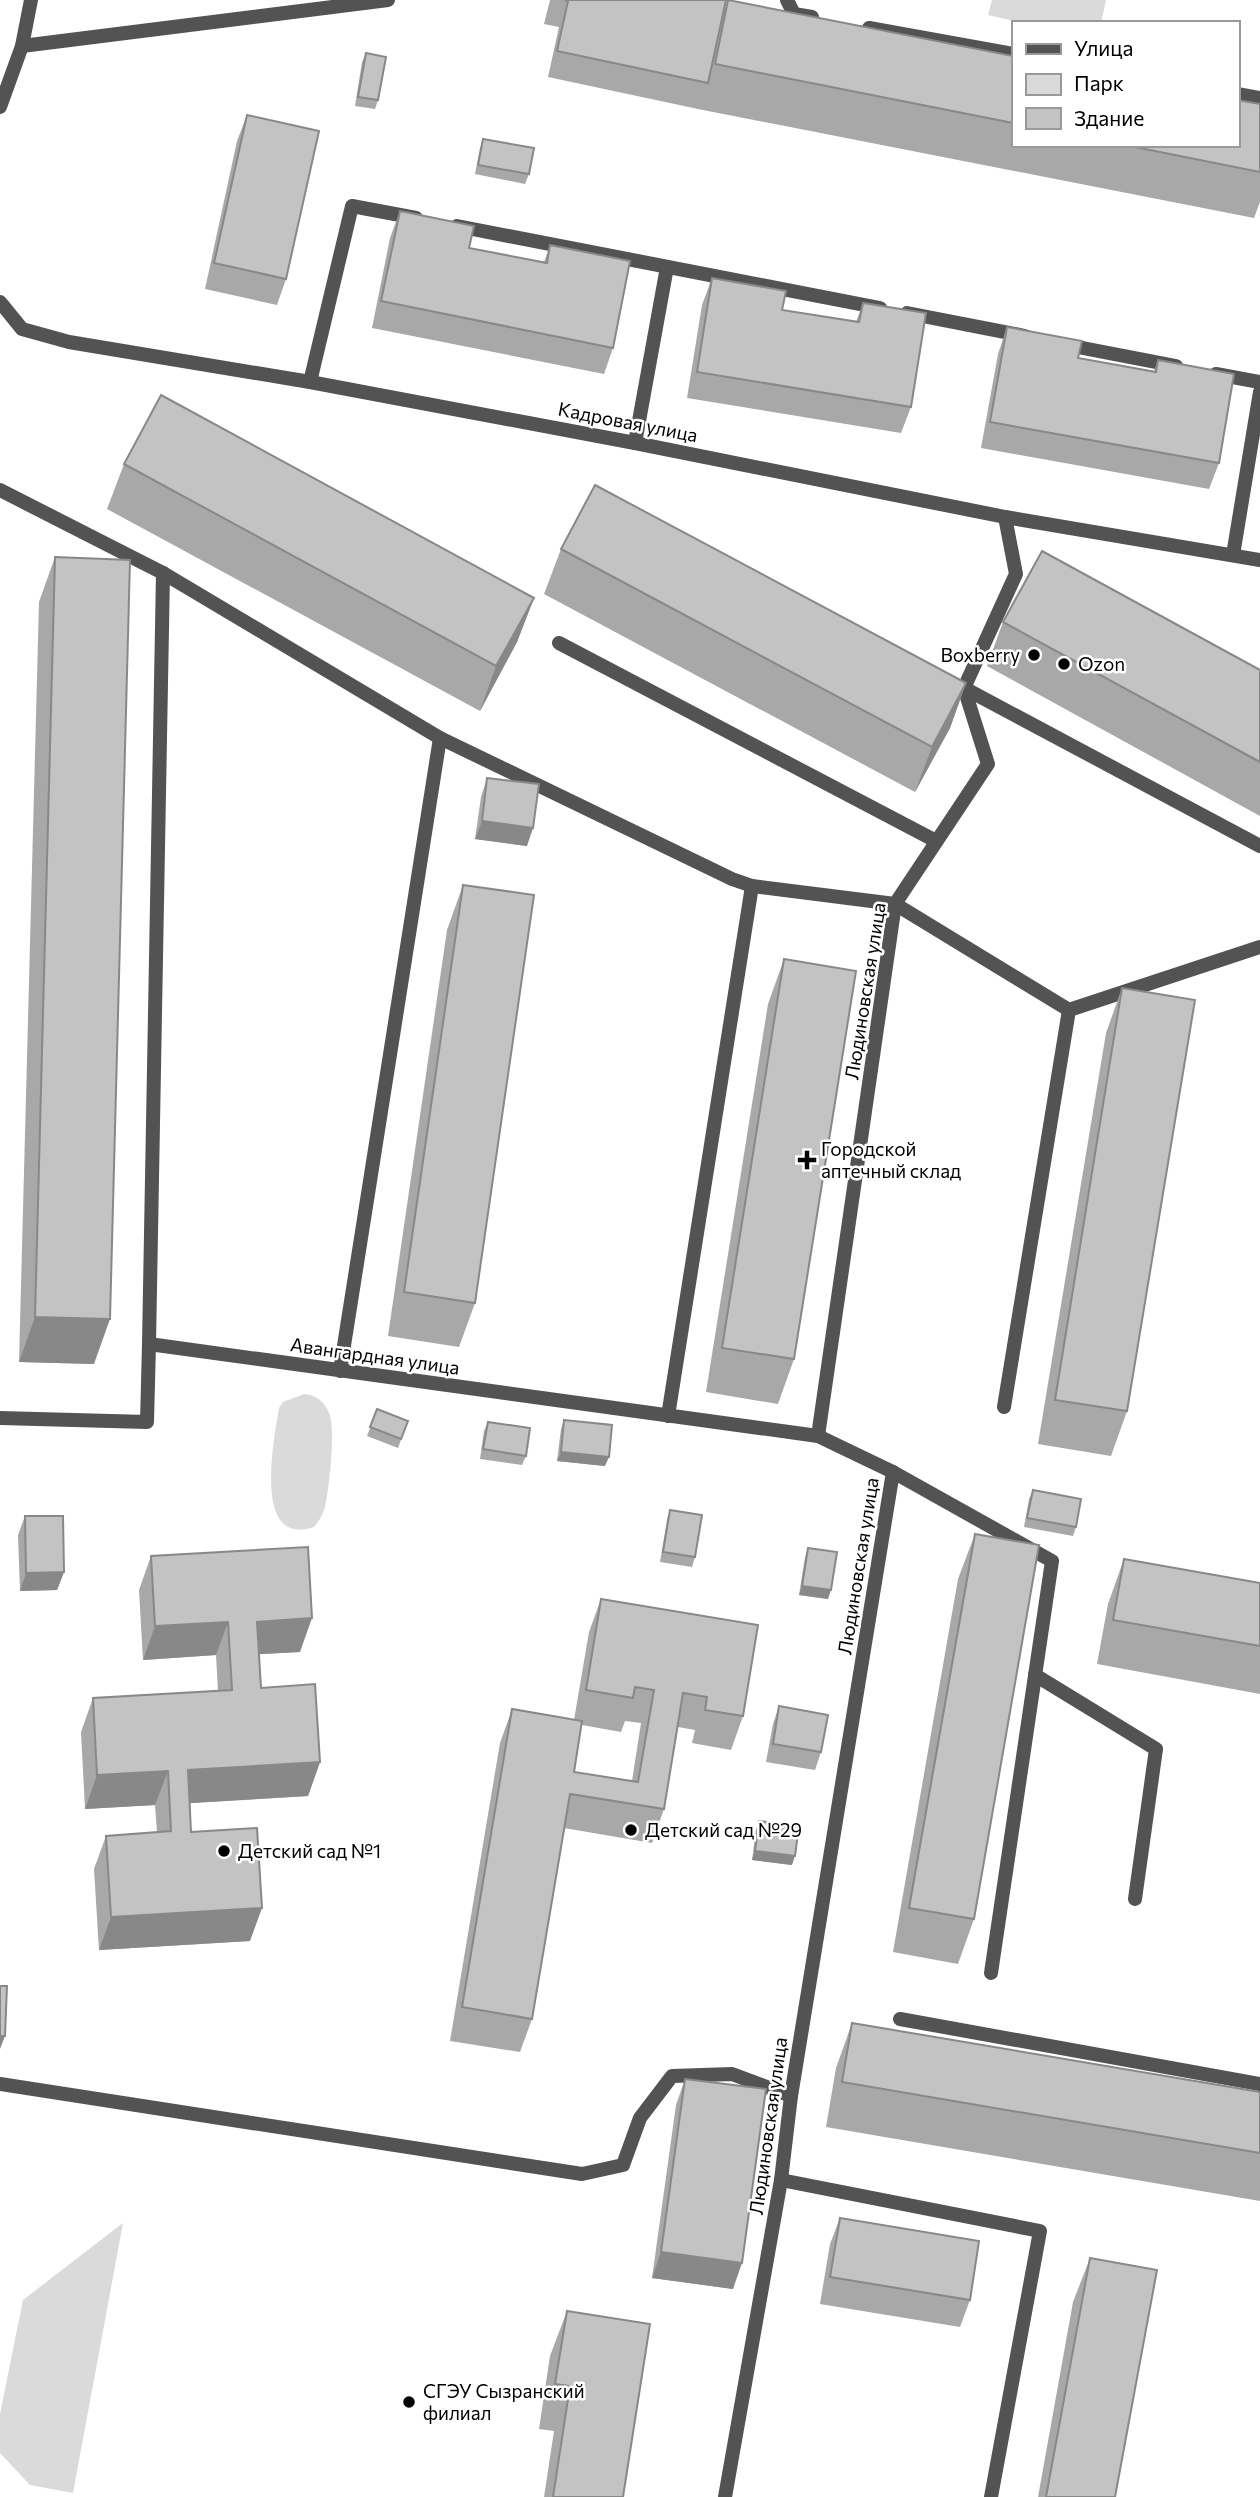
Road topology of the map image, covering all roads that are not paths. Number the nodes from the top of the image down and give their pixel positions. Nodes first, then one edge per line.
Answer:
1 (31, 0) edge
2 (388, 0) edge
3 (787, 0) edge
4 (822, 19) edge
5 (849, 24) edge
6 (22, 46) junction
7 (1012, 54) edge
8 (1239, 94) edge
9 (1260, 98) edge
10 (0, 107) edge
11 (667, 267) junction
12 (0, 302) edge
13 (310, 382) junction
14 (1260, 382) edge
15 (1260, 392) edge
16 (635, 443) junction
17 (0, 490) edge
18 (1005, 517) junction
19 (1233, 555) junction
20 (1260, 561) edge
21 (163, 573) junction
22 (559, 643) dead end
23 (964, 688) junction
24 (440, 737) junction
25 (936, 841) junction
26 (1260, 846) edge
27 (752, 886) junction
28 (895, 904) junction
29 (1260, 947) edge
30 (1069, 1010) junction
31 (149, 1344) junction
32 (340, 1371) junction
33 (1004, 1407) dead end
34 (668, 1416) junction
35 (0, 1419) edge
36 (818, 1436) junction
37 (893, 1472) junction
38 (1035, 1675) junction
39 (1135, 1899) dead end
40 (991, 1973) dead end
41 (900, 2019) dead end
42 (0, 2084) edge
43 (1260, 2084) edge
44 (790, 2096) junction
45 (781, 2180) junction
46 (725, 2497) edge
47 (991, 2497) edge

1 - 6 street
2 - 6 street
3 - 4 street
5 - 7 street
6 - 10 street
8 - 9 street
11 - 13 street
11 - 14 street
11 - 16 street
12 - 13 street, Кадровая улица
13 - 16 street, Кадровая улица
15 - 19 street
16 - 18 street, Кадровая улица
17 - 21 street
18 - 19 street, Кадровая улица
18 - 23 street
19 - 20 street, Кадровая улица
21 - 24 street
21 - 31 street
22 - 25 street
23 - 25 street, Людиновская улица
23 - 26 street
24 - 27 street
24 - 32 street
25 - 28 street, Людиновская улица
27 - 28 street
27 - 34 street
28 - 30 street
28 - 36 street, Людиновская улица
29 - 30 street
30 - 33 street
31 - 32 street, Авангардная улица
31 - 35 street
32 - 34 street, Авангардная улица
34 - 36 street, Авангардная улица
36 - 37 street, Людиновская улица
37 - 38 street
37 - 44 street, Людиновская улица
38 - 39 street
38 - 40 street
41 - 43 street
42 - 44 street
44 - 45 street, Людиновская улица
45 - 46 street, Людиновская улица
45 - 47 street

